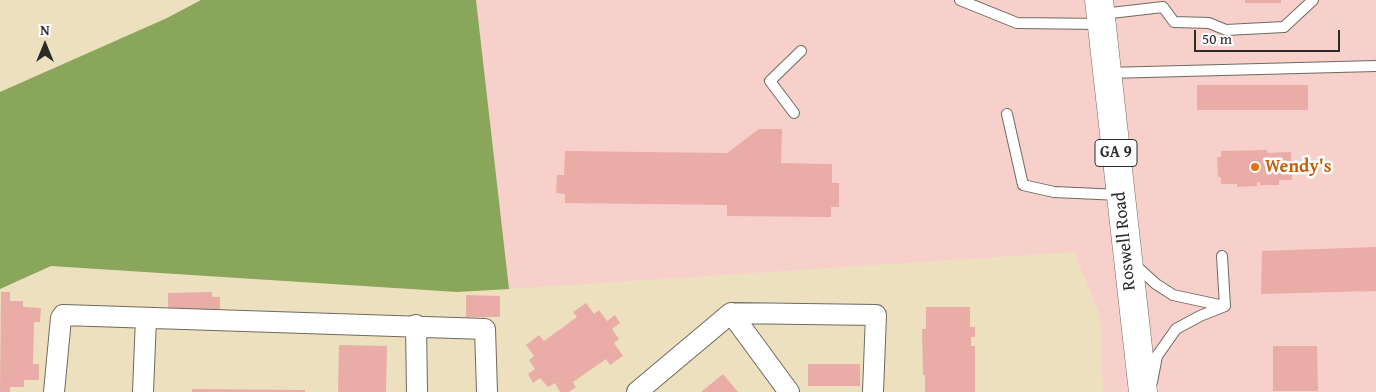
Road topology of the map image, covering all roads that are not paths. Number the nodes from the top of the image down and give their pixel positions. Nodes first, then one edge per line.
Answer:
1 (960, 0) edge
2 (1313, 0) edge
3 (1162, 4) edge
4 (1100, 13) edge
5 (801, 51) dead end
6 (1376, 66) edge
7 (1107, 73) junction
8 (794, 113) dead end
9 (1007, 114) dead end
10 (1120, 195) junction
11 (1222, 256) dead end
12 (1127, 259) junction
13 (1225, 306) junction
14 (731, 313) junction
15 (146, 318) junction
16 (416, 325) junction
17 (54, 392) edge
18 (143, 392) edge
19 (417, 392) edge
20 (487, 392) edge
21 (637, 392) edge
22 (788, 392) edge
23 (873, 392) edge
24 (1143, 392) edge
25 (1150, 392) edge

1 - 4 lane
2 - 3 lane
3 - 4 lane
4 - 7 main road, Roswell Road / GA 9
5 - 8 lane
6 - 7 lane
7 - 10 main road, Roswell Road / GA 9
9 - 10 lane
10 - 12 main road, Roswell Road / GA 9
11 - 13 lane
12 - 13 lane
12 - 24 main road, Roswell Road / GA 9
13 - 25 lane
14 - 21 street
14 - 22 street
14 - 23 street
15 - 16 street
15 - 17 street
15 - 18 street
16 - 19 street
16 - 20 street

